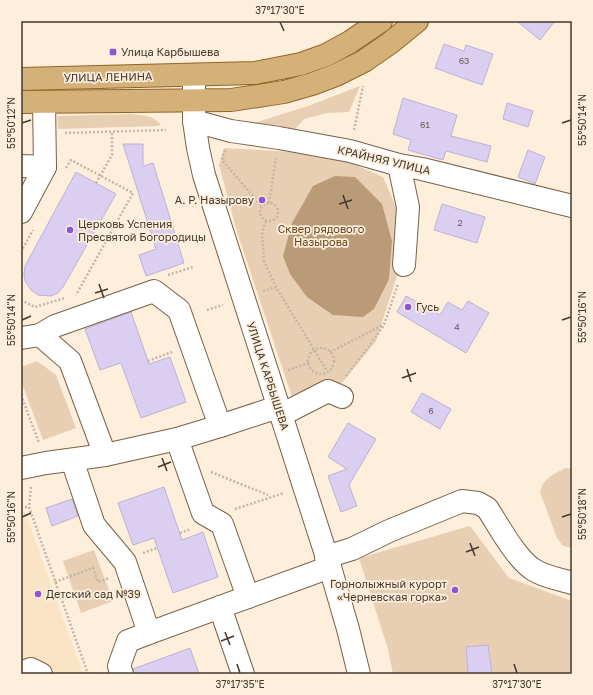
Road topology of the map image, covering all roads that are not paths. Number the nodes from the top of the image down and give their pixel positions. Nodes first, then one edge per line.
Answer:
1 (381, 21) edge
2 (417, 21) edge
3 (194, 75) junction
4 (21, 79) edge
5 (194, 100) junction
6 (21, 102) edge
7 (44, 102) junction
8 (194, 121) junction
9 (399, 165) junction
10 (21, 166) edge
11 (55, 169) junction
12 (572, 206) edge
13 (28, 218) edge
14 (404, 265) road end
15 (31, 336) edge
16 (333, 387) road end
17 (279, 411) junction
18 (220, 426) junction
19 (177, 439) junction
20 (105, 455) junction
21 (72, 460) junction
22 (33, 465) edge
23 (328, 562) junction
24 (572, 583) edge
25 (248, 597) junction
26 (220, 607) junction
27 (149, 633) junction
28 (21, 673) edge
29 (41, 674) edge
30 (122, 674) edge
31 (243, 674) edge
32 (359, 674) edge

1 - 3 main road, УЛИЦА ЛЕНИНА
2 - 5 main road
3 - 4 main road, УЛИЦА ЛЕНИНА
3 - 5 street, УЛИЦА КАРБЫШЕВА
5 - 7 main road
5 - 8 street, УЛИЦА КАРБЫШЕВА
6 - 7 main road
7 - 11 street
8 - 9 street, КРАЙНЯЯ УЛИЦА
8 - 17 street, УЛИЦА КАРБЫШЕВА
9 - 12 street, КРАЙНЯЯ УЛИЦА
9 - 14 street
10 - 11 street
11 - 13 street
15 - 18 street
15 - 20 street
16 - 17 street
17 - 18 street
17 - 23 street, УЛИЦА КАРБЫШЕВА
18 - 19 street
19 - 20 street
19 - 25 street
20 - 21 street
21 - 22 street
21 - 27 street
23 - 24 street
23 - 25 street
23 - 32 street, УЛИЦА КАРБЫШЕВА
25 - 26 street
26 - 27 street
26 - 31 street
27 - 30 street
28 - 29 street

